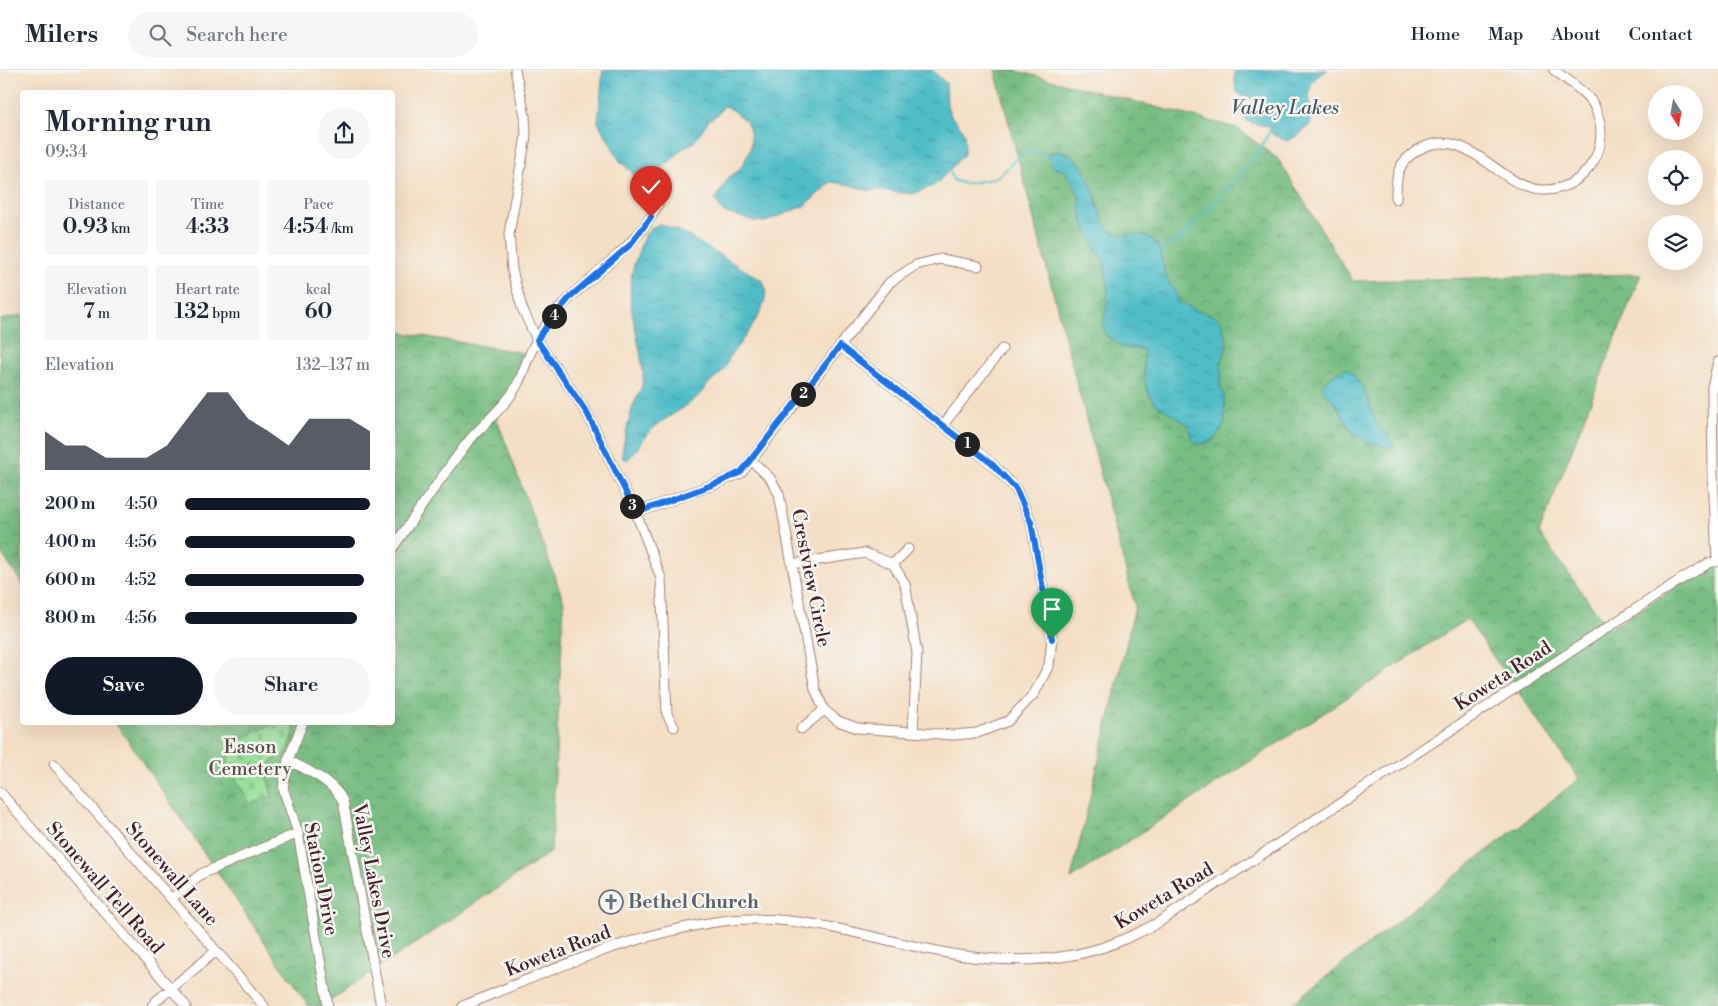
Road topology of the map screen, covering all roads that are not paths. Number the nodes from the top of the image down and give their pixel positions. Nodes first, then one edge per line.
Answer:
1 (515, 70) edge
2 (1554, 70) edge
3 (1396, 199) dead end
4 (658, 205) dead end
5 (978, 266) dead end
6 (537, 340) junction
7 (840, 346) junction
8 (1002, 349) dead end
9 (1718, 362) edge
10 (942, 425) junction
11 (750, 460) junction
12 (636, 513) junction
13 (395, 544) edge
14 (908, 549) dead end
15 (1717, 561) edge
16 (792, 564) junction
17 (893, 564) junction
18 (824, 710) junction
19 (302, 725) edge
20 (674, 727) dead end
21 (801, 729) dead end
22 (913, 732) junction
23 (288, 760) junction
24 (54, 764) dead end
25 (0, 792) edge
26 (298, 833) junction
27 (171, 899) junction
28 (216, 951) junction
29 (171, 988) junction
30 (152, 1006) edge
31 (186, 1006) edge
32 (264, 1006) edge
33 (328, 1006) edge
34 (381, 1006) edge
35 (463, 1006) edge

1 - 6 street
2 - 3 street
4 - 6 street
5 - 7 street
6 - 12 street
6 - 13 street
7 - 10 street
7 - 11 street
8 - 10 street
9 - 15 street
10 - 22 street
11 - 12 street
11 - 16 street, Crestview Circle
12 - 20 street
14 - 17 street
15 - 35 street, Koweta Road
16 - 17 street
16 - 18 street, Crestview Circle
17 - 22 street
18 - 21 street
18 - 22 street
19 - 23 street, Station Drive
23 - 26 street, Station Drive
23 - 34 street, Valley Lakes Drive
24 - 27 street, Stonewall Lane
25 - 29 street, Stonewall Tell Road
26 - 27 street
26 - 33 street, Station Drive
27 - 28 street, Stonewall Lane
28 - 29 street
28 - 32 street, Stonewall Lane
29 - 30 street
29 - 31 street, Stonewall Tell Road

